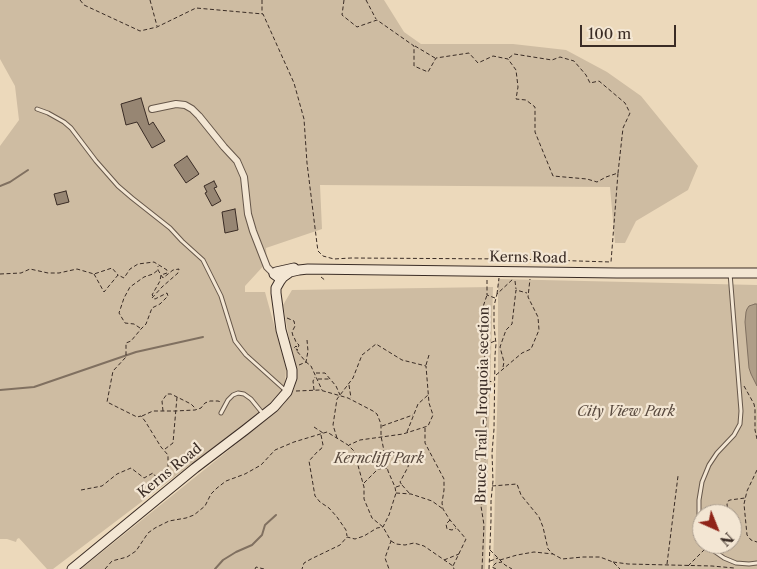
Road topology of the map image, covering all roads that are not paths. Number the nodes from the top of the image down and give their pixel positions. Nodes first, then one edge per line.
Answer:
1 (37, 109) dead end
2 (152, 109) dead end
3 (730, 273) junction
4 (757, 273) edge
5 (278, 277) junction
6 (287, 392) junction
7 (221, 413) dead end
8 (264, 415) junction
9 (699, 504) edge
10 (718, 554) edge
11 (757, 563) edge
12 (72, 569) edge

1 - 6 lane
2 - 5 street
3 - 4 street, Kerns Road
3 - 5 street, Kerns Road
3 - 9 lane
5 - 6 street
6 - 8 street, Kerns Road
7 - 8 lane
8 - 12 street, Kerns Road
10 - 11 lane

